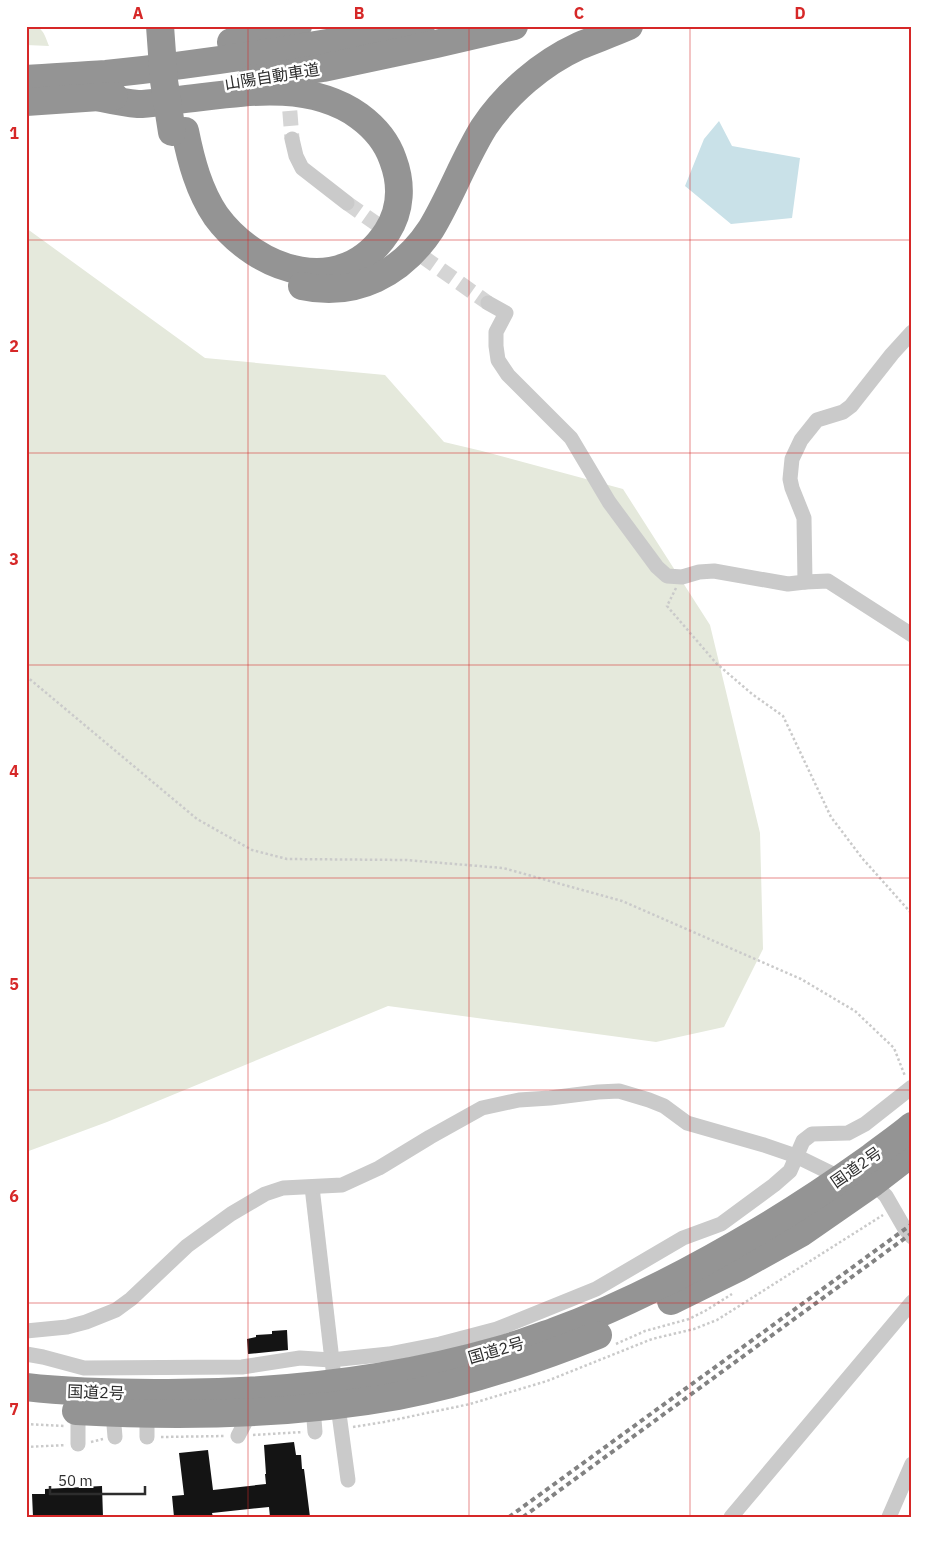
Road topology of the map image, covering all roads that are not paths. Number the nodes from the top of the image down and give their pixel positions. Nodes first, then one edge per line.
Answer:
1 (160, 26) edge
2 (173, 26) edge
3 (298, 26) edge
4 (421, 26) edge
5 (514, 26) edge
6 (629, 26) edge
7 (26, 70) edge
8 (26, 79) edge
9 (97, 97) junction
10 (26, 102) edge
11 (179, 132) junction
12 (292, 138) tunnel mouth
13 (347, 203) tunnel mouth
14 (488, 303) tunnel mouth
15 (912, 332) edge
16 (805, 582) junction
17 (912, 635) edge
18 (911, 1088) edge
19 (912, 1126) edge
20 (912, 1153) edge
21 (796, 1156) junction
22 (841, 1178) junction
23 (873, 1183) junction
24 (312, 1187) junction
25 (912, 1237) edge
26 (912, 1302) edge
27 (26, 1331) edge
28 (26, 1354) edge
29 (300, 1358) junction
30 (26, 1387) edge
31 (286, 1388) junction
32 (326, 1398) junction
33 (26, 1406) edge
34 (78, 1411) junction
35 (78, 1444) dead end
36 (910, 1473) edge
37 (348, 1480) dead end
38 (731, 1517) edge
39 (889, 1517) edge

1 - 11 highway, bridge
2 - 11 highway
3 - 7 highway
4 - 8 highway, 山陽自動車道
5 - 9 highway, 山陽自動車道
6 - 11 highway
9 - 10 highway, 山陽自動車道
9 - 11 highway
12 - 13 street
14 - 16 street
15 - 16 street
16 - 17 street
18 - 21 street
19 - 22 highway, 国道2号
20 - 23 highway, 国道2号
21 - 22 street
21 - 24 street
21 - 32 street
22 - 23 street
22 - 32 highway, 国道2号
23 - 25 street
23 - 32 highway, 国道2号
24 - 27 street
24 - 32 street
26 - 38 street
28 - 29 street
29 - 31 street
29 - 32 street
30 - 31 highway, 国道2号
31 - 32 highway, 国道2号
32 - 34 highway, 国道2号
32 - 37 street
33 - 34 highway, 国道2号
34 - 35 street
36 - 39 street

